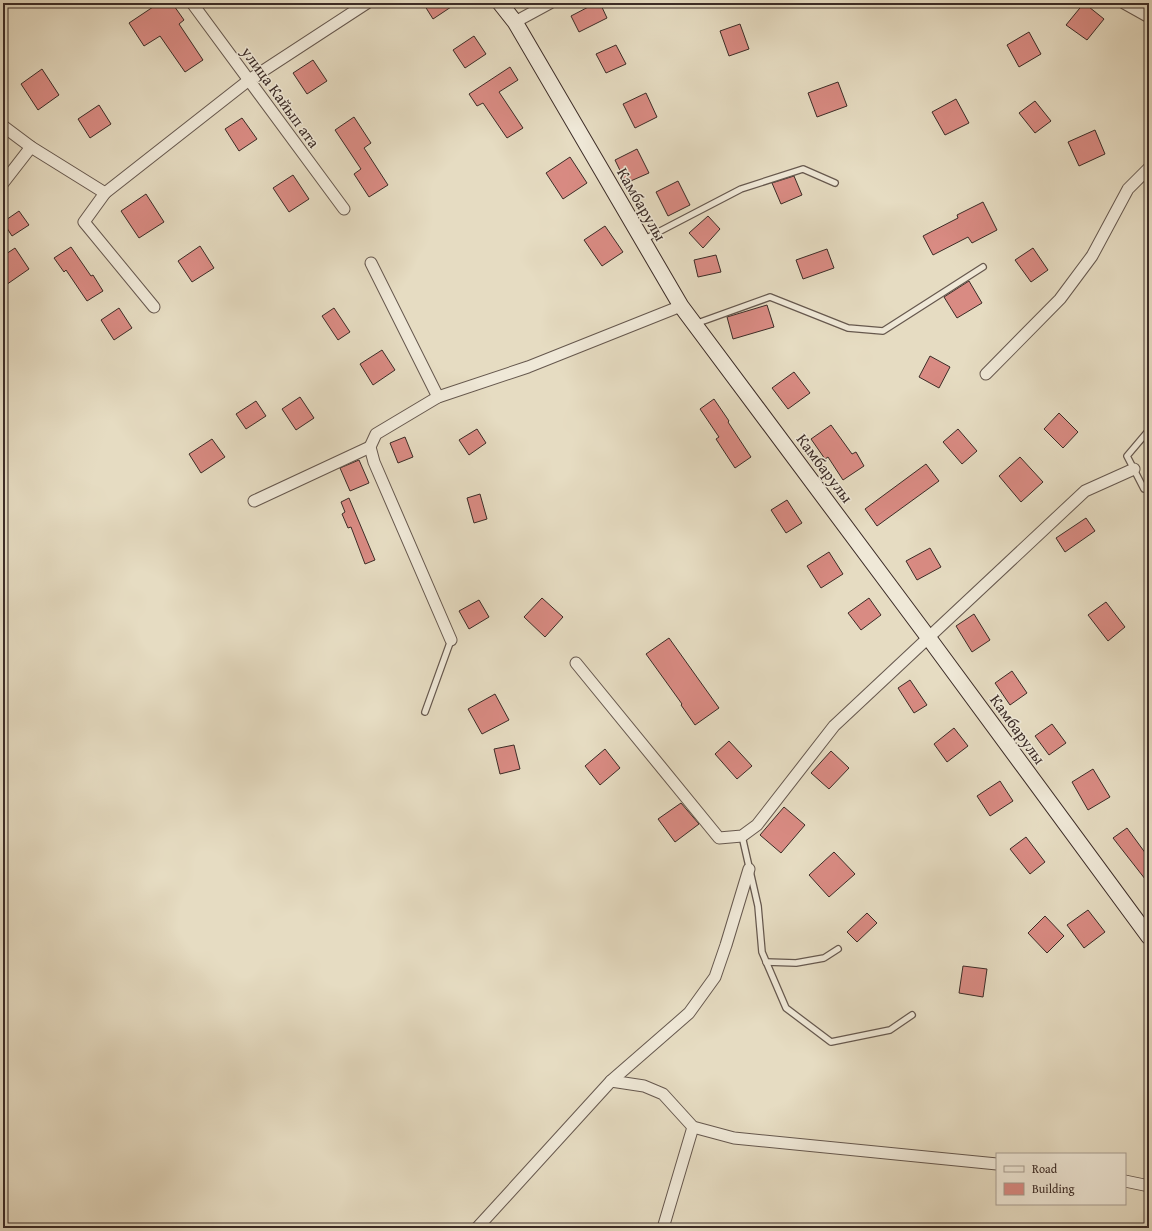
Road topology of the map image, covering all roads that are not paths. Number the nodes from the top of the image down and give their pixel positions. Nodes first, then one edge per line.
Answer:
1 (192, 3) edge
2 (367, 3) edge
3 (500, 3) edge
4 (550, 3) edge
5 (1124, 3) edge
6 (1149, 17) edge
7 (514, 22) junction
8 (249, 80) junction
9 (3, 126) edge
10 (31, 147) junction
11 (1149, 168) edge
12 (3, 183) edge
13 (835, 183) dead end
14 (105, 193) junction
15 (344, 209) dead end
16 (643, 240) junction
17 (371, 263) dead end
18 (983, 267) dead end
19 (682, 306) junction
20 (154, 307) dead end
21 (695, 324) junction
22 (986, 374) dead end
23 (438, 397) junction
24 (1149, 430) edge
25 (370, 447) junction
26 (1134, 469) junction
27 (1149, 489) edge
28 (254, 501) dead end
29 (928, 637) junction
30 (451, 640) joint
31 (576, 663) dead end
32 (425, 712) dead end
33 (742, 836) junction
34 (749, 869) junction
35 (1149, 937) edge
36 (838, 949) dead end
37 (766, 962) junction
38 (912, 1015) dead end
39 (611, 1081) junction
40 (693, 1127) junction
41 (996, 1164) edge
42 (1126, 1181) edge
43 (1149, 1186) edge
44 (477, 1228) edge
45 (663, 1228) edge

1 - 8 street, улица Кайып ата
2 - 8 street
3 - 7 street, Камбарулы
4 - 7 street
5 - 6 street
7 - 16 street, Камбарулы
8 - 14 street
8 - 15 street, улица Кайып ата
9 - 10 street
10 - 12 street
10 - 14 street
11 - 22 street
13 - 16 lane
14 - 20 street
16 - 19 street, Камбарулы
17 - 23 street
18 - 21 lane
19 - 21 street, Камбарулы
19 - 23 street
21 - 29 street, Камбарулы
23 - 25 street
24 - 26 lane
25 - 28 street
25 - 30 street
26 - 27 lane
26 - 29 street
29 - 33 street
29 - 35 street, Камбарулы
30 - 32 lane
31 - 33 street
33 - 34 lane
34 - 37 lane
34 - 39 street
36 - 37 lane
37 - 38 lane
39 - 40 street
39 - 44 street
40 - 41 street
40 - 45 street
42 - 43 street

